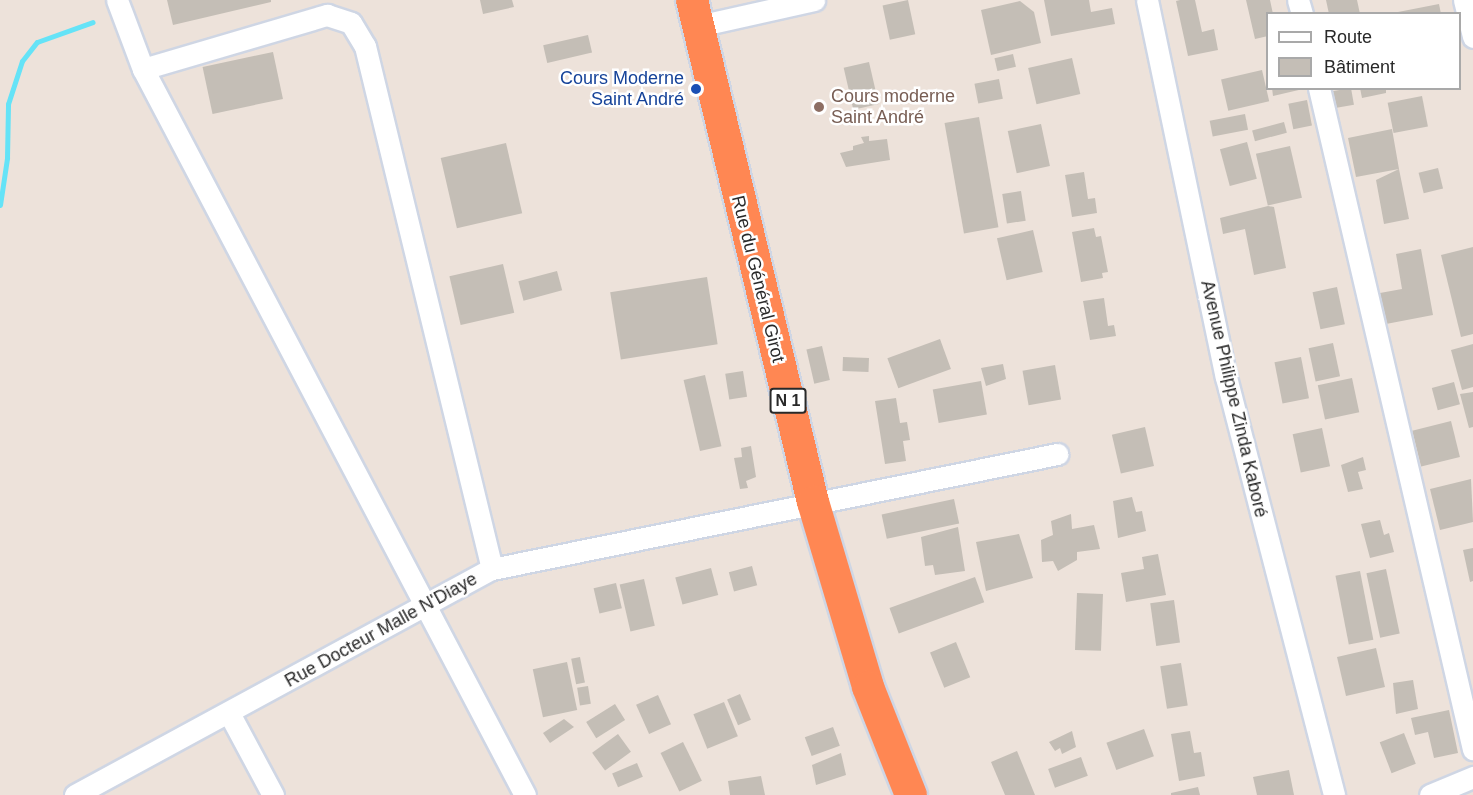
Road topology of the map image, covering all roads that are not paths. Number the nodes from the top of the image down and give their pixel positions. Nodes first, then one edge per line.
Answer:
1 (117, 0) edge
2 (814, 0) edge
3 (1147, 0) edge
4 (1464, 0) edge
5 (695, 13) edge
6 (1473, 37) edge
7 (143, 69) junction
8 (1319, 90) edge
9 (1057, 454) dead end
10 (813, 502) junction
11 (492, 569) junction
12 (422, 604) junction
13 (229, 713) junction
14 (1473, 749) edge
15 (1473, 777) edge
16 (75, 795) edge
17 (273, 795) edge
18 (525, 795) edge
19 (911, 795) edge
20 (1334, 795) edge
21 (1430, 795) edge

1 - 7 street
2 - 5 street
3 - 20 street, Avenue Philippe Zinda Kaboré
4 - 6 street
5 - 10 highway, Rue du Général Girot / N 1
7 - 11 street
7 - 12 street
8 - 14 street
9 - 10 street, Rue Docteur Malle N'Diaye
10 - 11 street, Rue Docteur Malle N'Diaye
10 - 19 highway, Rue du Général Girot / N 1
11 - 12 street, Rue Docteur Malle N'Diaye
12 - 13 street, Rue Docteur Malle N'Diaye
12 - 18 street
13 - 16 street, Rue Docteur Malle N'Diaye
13 - 17 street
15 - 21 street

